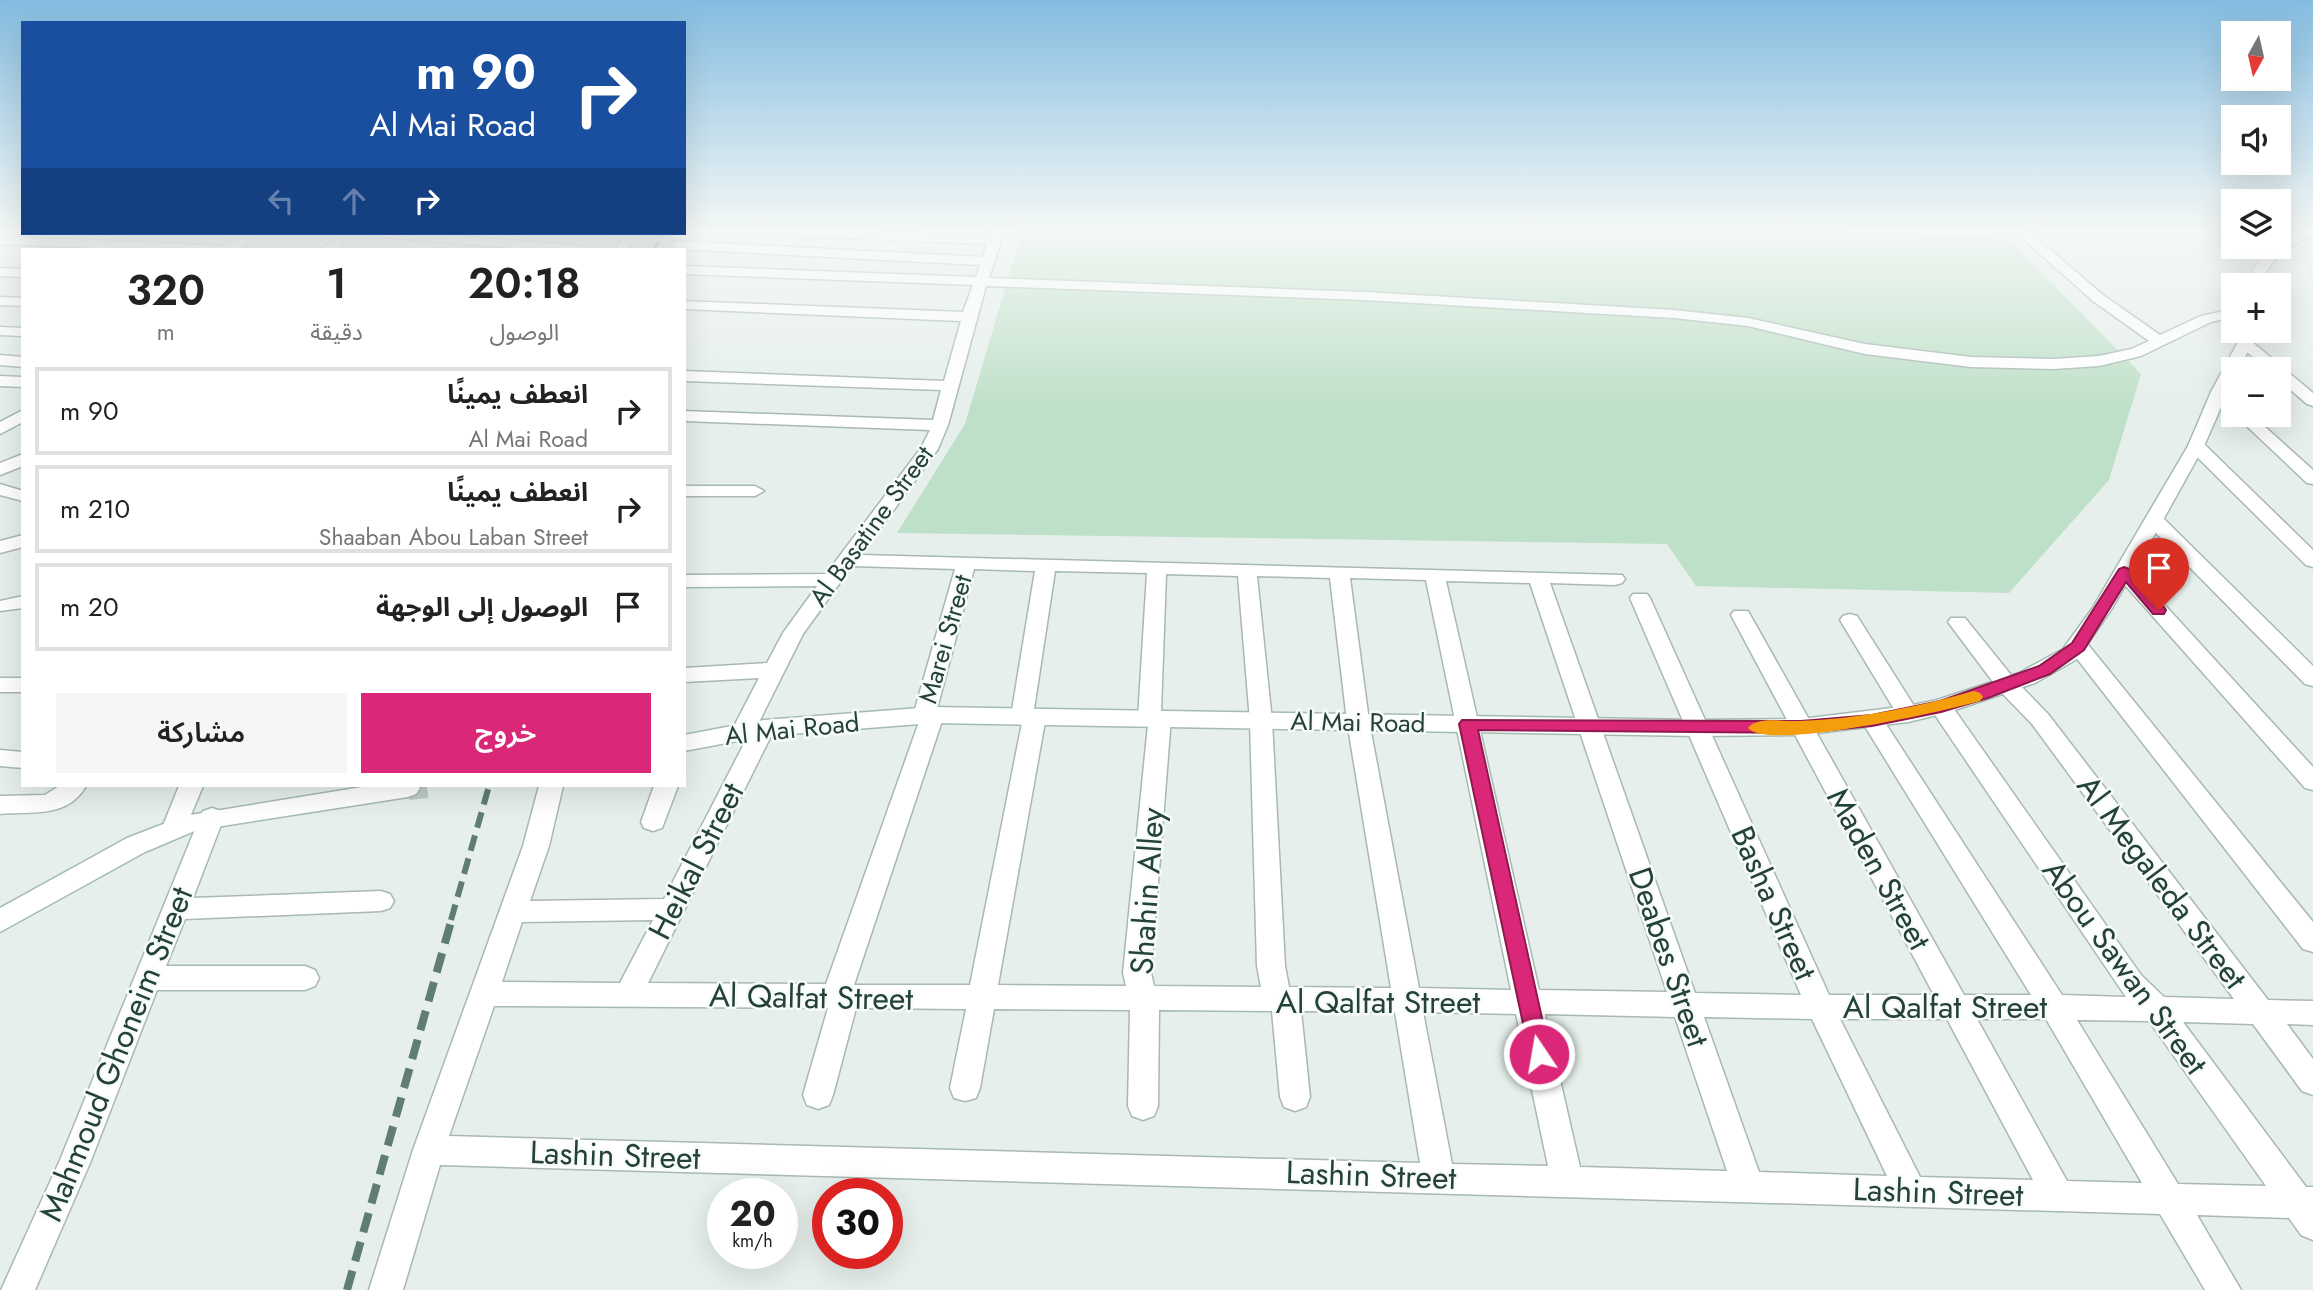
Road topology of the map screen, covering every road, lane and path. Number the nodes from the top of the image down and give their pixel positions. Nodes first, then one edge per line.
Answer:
1 (978, 288) edge
2 (1150, 288) edge
3 (2087, 288) edge
4 (0, 301) edge
5 (21, 302) edge
6 (686, 305) edge
7 (2221, 316) edge
8 (969, 317) junction
9 (0, 331) edge
10 (21, 332) edge
11 (2160, 342) junction
12 (2254, 343) edge
13 (2266, 357) edge
14 (0, 360) edge
15 (21, 362) edge
16 (686, 376) edge
17 (0, 381) edge
18 (21, 382) edge
19 (2291, 382) edge
20 (952, 386) junction
21 (2313, 401) edge
22 (2221, 407) edge
23 (21, 416) edge
24 (686, 416) edge
25 (940, 425) junction
26 (2256, 427) edge
27 (0, 429) edge
28 (2196, 446) junction
29 (21, 460) edge
30 (0, 470) edge
31 (2313, 479) edge
32 (0, 489) edge
33 (686, 491) edge
34 (755, 491) dead end
35 (20, 496) dead end
36 (2154, 520) junction
37 (21, 542) edge
38 (0, 547) edge
39 (845, 560) junction
40 (2313, 561) edge
41 (966, 563) junction
42 (1046, 565) junction
43 (1157, 568) junction
44 (1247, 570) junction
45 (1339, 572) junction
46 (2124, 572) junction
47 (1435, 575) junction
48 (1538, 577) junction
49 (1615, 579) dead end
50 (832, 580) junction
51 (686, 581) edge
52 (1640, 598) dead end
53 (1741, 615) dead end
54 (1850, 620) dead end
55 (1958, 622) dead end
56 (2078, 646) junction
57 (772, 670) junction
58 (686, 675) edge
59 (2313, 679) edge
60 (0, 685) edge
61 (21, 685) edge
62 (2007, 685) junction
63 (1941, 707) junction
64 (1909, 714) junction
65 (928, 715) junction
66 (1029, 716) junction
67 (1155, 718) junction
68 (1872, 720) junction
69 (1261, 721) junction
70 (1358, 721) junction
71 (1468, 724) junction
72 (1589, 726) junction
73 (1801, 727) junction
74 (1695, 728) junction
75 (753, 730) junction
76 (686, 743) edge
77 (0, 758) edge
78 (21, 760) edge
79 (2313, 782) edge
80 (73, 787) edge
81 (191, 787) edge
82 (551, 787) edge
83 (667, 787) edge
84 (408, 789) dead end
85 (0, 805) edge
86 (212, 817) junction
87 (653, 822) dead end
88 (174, 828) junction
89 (382, 901) dead end
90 (175, 909) junction
91 (672, 909) junction
92 (513, 912) junction
93 (0, 921) edge
94 (2313, 941) edge
95 (148, 978) junction
96 (305, 978) dead end
97 (484, 993) junction
98 (628, 995) junction
99 (840, 998) junction
100 (981, 999) junction
101 (1142, 999) junction
102 (1407, 1000) junction
103 (1283, 1001) junction
104 (1527, 1003) junction
105 (1685, 1005) junction
106 (1820, 1007) junction
107 (1955, 1007) junction
108 (2054, 1007) junction
109 (2155, 1008) junction
110 (2258, 1010) junction
111 (2313, 1013) edge
112 (2313, 1082) edge
113 (965, 1088) dead end
114 (818, 1095) dead end
115 (1295, 1097) dead end
116 (1143, 1105) dead end
117 (429, 1150) junction
118 (1438, 1176) junction
119 (1567, 1181) junction
120 (1748, 1187) junction
121 (1910, 1190) junction
122 (2058, 1195) junction
123 (2168, 1197) junction
124 (2308, 1210) edge
125 (18, 1290) edge
126 (386, 1290) edge
127 (2224, 1290) edge

1 - 8 street, Al Basatine Street
2 - 11 street
3 - 11 street
4 - 5 street
6 - 8 street
7 - 11 street
8 - 20 street, Al Basatine Street
9 - 10 street
12 - 13 street
14 - 15 street
16 - 20 street
17 - 18 street
19 - 21 street
20 - 25 street, Al Basatine Street
22 - 28 street, Al Mai Road
23 - 27 street
24 - 25 street
25 - 39 street, Al Basatine Street
26 - 31 street
28 - 36 street, Al Mai Road
28 - 40 street
29 - 30 street
32 - 35 street
33 - 34 street
36 - 46 street, Al Mai Road
36 - 59 street
37 - 38 street
39 - 41 street
39 - 50 street, Al Basatine Street
41 - 42 street
41 - 65 street, Marei Street
42 - 43 street
42 - 66 street
43 - 44 street
43 - 67 street, Shahin Alley
44 - 45 street
44 - 69 street
45 - 47 street
45 - 70 street
46 - 56 street, Al Mai Road
46 - 79 street
47 - 48 street
47 - 71 street
48 - 49 street
48 - 72 street, Deabes Street
50 - 51 street
50 - 57 street, Al Basatine Street
52 - 74 street, Basha Street
53 - 73 street, Maden Street
54 - 64 street
55 - 62 street, Al Megaleda Street
56 - 62 street, Al Mai Road
56 - 94 street
57 - 58 street
57 - 75 street, Al Basatine Street
60 - 61 street
62 - 63 street, Al Mai Road
62 - 110 street, Al Megaleda Street
63 - 64 street, Al Mai Road
63 - 109 street, Abou Sawan Street
64 - 68 street, Al Mai Road
65 - 66 street, Al Mai Road
65 - 75 street, Al Mai Road
65 - 99 street, Marei Street
66 - 67 street, Al Mai Road
66 - 100 street
67 - 69 street, Al Mai Road
67 - 101 street, Shahin Alley
68 - 73 street, Al Mai Road
68 - 108 street
69 - 70 street, Al Mai Road
69 - 103 street
70 - 71 street, Al Mai Road
70 - 102 street
71 - 72 street, Al Mai Road
71 - 104 street
72 - 74 street, Al Mai Road
72 - 105 street, Deabes Street
73 - 74 street, Al Mai Road
73 - 107 street, Maden Street
74 - 106 street, Basha Street
75 - 76 street, Al Mai Road
75 - 91 street, Heikal Street
77 - 78 street
80 - 85 street
81 - 88 street
82 - 92 street
83 - 87 street
84 - 86 street
86 - 88 street
86 - 90 street, Mahmoud Ghoneim Street
88 - 93 street
89 - 90 street
90 - 95 street, Mahmoud Ghoneim Street
91 - 92 street
91 - 98 street, Heikal Street
92 - 97 street
95 - 96 street
95 - 125 street, Mahmoud Ghoneim Street
97 - 98 street, Al Qalfat Street
97 - 117 street
98 - 99 street, Al Qalfat Street
99 - 100 street, Al Qalfat Street
99 - 114 street, Marei Street
100 - 101 street, Al Qalfat Street
100 - 113 street
101 - 103 street, Al Qalfat Street
101 - 116 street, Shahin Alley
102 - 103 street, Al Qalfat Street
102 - 104 street, Al Qalfat Street
102 - 118 street
103 - 115 street
104 - 105 street, Al Qalfat Street
104 - 119 street
105 - 106 street, Al Qalfat Street
105 - 120 street, Deabes Street
106 - 107 street, Al Qalfat Street
106 - 121 street, Basha Street
107 - 108 street, Al Qalfat Street
107 - 122 street, Maden Street
108 - 109 street, Al Qalfat Street
108 - 123 street
109 - 110 street, Al Qalfat Street
109 - 124 street, Abou Sawan Street
110 - 111 street, Al Qalfat Street
110 - 112 street, Al Megaleda Street
117 - 118 street, Lashin Street
117 - 126 street
118 - 119 street, Lashin Street
119 - 120 street, Lashin Street
120 - 121 street, Lashin Street
121 - 122 street, Lashin Street
122 - 123 street, Lashin Street
123 - 124 street, Lashin Street
123 - 127 street

